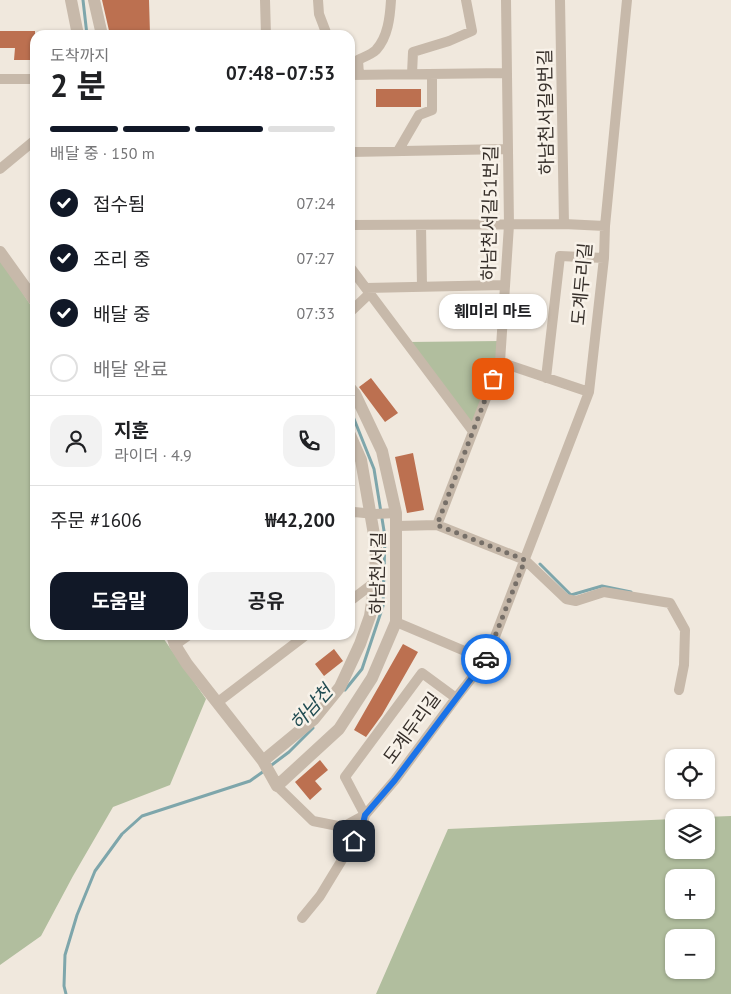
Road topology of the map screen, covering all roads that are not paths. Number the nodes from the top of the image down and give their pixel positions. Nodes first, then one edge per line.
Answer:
1 (71, 0) edge
2 (94, 0) edge
3 (265, 0) edge
4 (318, 0) edge
5 (391, 0) edge
6 (466, 0) edge
7 (506, 0) edge
8 (560, 0) edge
9 (627, 0) edge
10 (77, 30) edge
11 (101, 30) edge
12 (266, 30) edge
13 (325, 30) edge
14 (355, 71) edge
15 (507, 73) junction
16 (412, 74) junction
17 (432, 74) junction
18 (355, 75) edge
19 (0, 79) edge
20 (30, 79) edge
21 (30, 144) edge
22 (508, 149) junction
23 (398, 151) junction
24 (355, 152) edge
25 (0, 169) edge
26 (509, 224) junction
27 (564, 224) junction
28 (355, 225) edge
29 (421, 225) junction
30 (605, 226) junction
31 (0, 252) edge
32 (604, 258) junction
33 (355, 274) edge
34 (505, 285) junction
35 (422, 286) junction
36 (368, 291) junction
37 (30, 294) edge
38 (355, 306) edge
39 (500, 362) junction
40 (546, 378) junction
41 (589, 392) junction
42 (355, 394) edge
43 (472, 430) junction
44 (355, 448) edge
45 (355, 512) edge
46 (373, 514) junction
47 (394, 517) junction
48 (437, 525) junction
49 (525, 560) junction
50 (375, 582) junction
51 (355, 597) edge
52 (396, 622) junction
53 (173, 640) edge
54 (299, 640) edge
55 (486, 660) junction
56 (678, 690) dead end
57 (456, 698) junction
58 (218, 702) junction
59 (264, 762) junction
60 (274, 782) junction
61 (365, 815) junction
62 (302, 918) dead end

1 - 10 street
2 - 11 street
3 - 12 street
4 - 13 street
5 - 14 street
6 - 16 street
7 - 15 street, 하남천서길51번길
8 - 27 street, 하남천서길9번길
9 - 30 street, 도계두리길
15 - 17 street
15 - 22 street, 하남천서길51번길
16 - 17 street
16 - 18 street
17 - 23 street
19 - 20 street
21 - 25 street
22 - 23 street
22 - 26 street, 하남천서길51번길
23 - 24 street
26 - 27 street
26 - 29 street
26 - 34 street, 하남천서길51번길
27 - 30 street
28 - 29 street
29 - 35 street
30 - 32 street, 도계두리길
31 - 37 street
32 - 40 street
32 - 41 street, 도계두리길
33 - 36 street
34 - 35 street
34 - 39 street, 하남천서길51번길
35 - 36 street
36 - 38 street
36 - 43 street
39 - 40 street
39 - 43 street, 하남천서길51번길
40 - 41 street
41 - 49 street, 도계두리길
42 - 47 street, 하남천서길
43 - 48 street, 하남천서길51번길
44 - 46 street
45 - 46 street
46 - 47 street
46 - 50 street
47 - 48 street
47 - 52 street, 하남천서길
48 - 49 street
49 - 55 street, 도계두리길
49 - 56 street
50 - 51 street
50 - 59 street
52 - 55 street
52 - 60 street, 하남천서길
53 - 58 street
54 - 58 street
55 - 57 street, 도계두리길
57 - 61 street, 도계두리길
57 - 61 street
58 - 59 street
59 - 60 street
60 - 61 street, 도계두리길
61 - 62 street, 도계두리길

